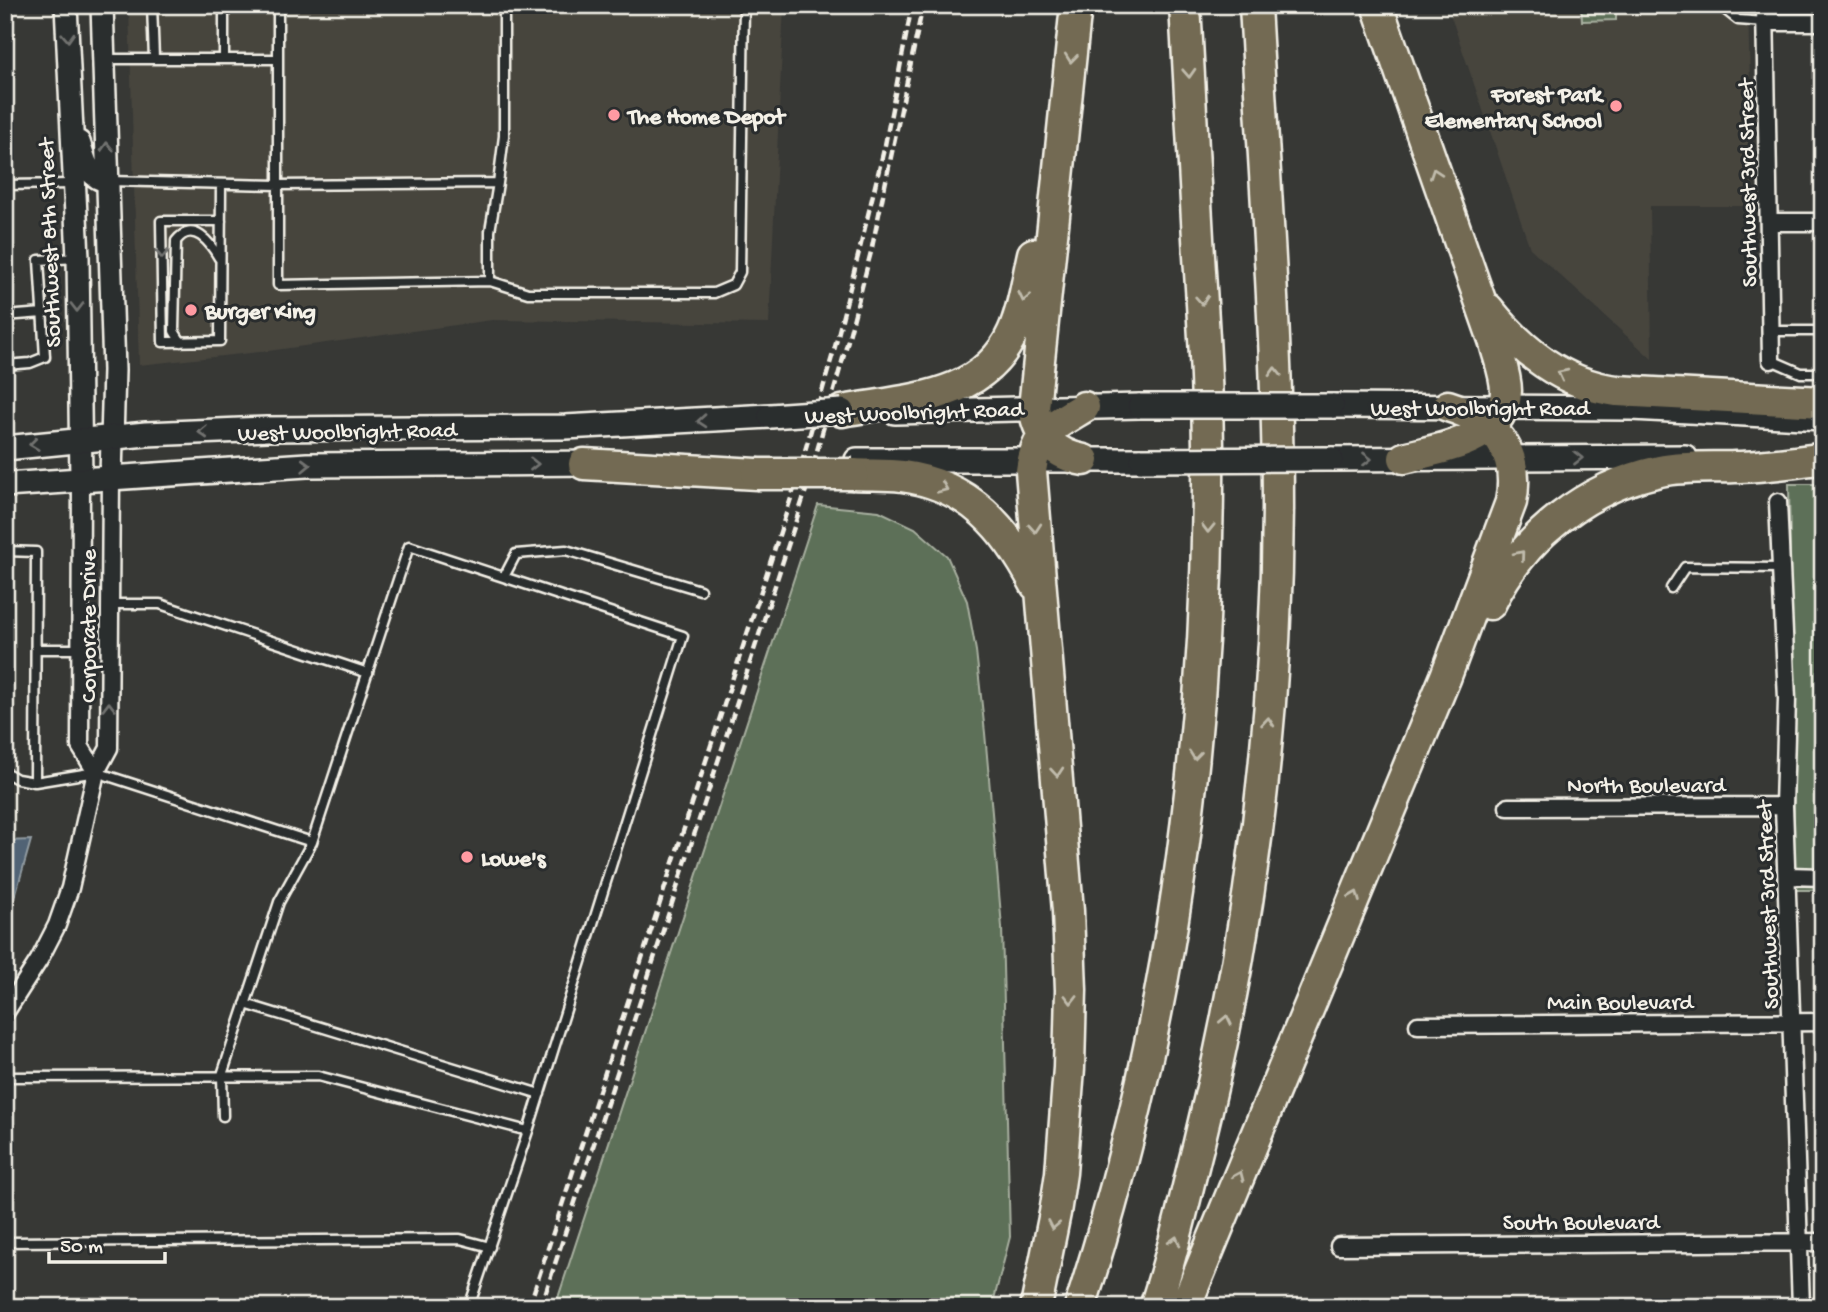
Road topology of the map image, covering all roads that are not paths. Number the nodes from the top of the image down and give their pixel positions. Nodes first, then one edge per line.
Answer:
1 (66, 5) edge
2 (102, 5) edge
3 (152, 5) edge
4 (224, 5) edge
5 (278, 5) edge
6 (504, 5) edge
7 (744, 5) edge
8 (1076, 5) edge
9 (1185, 5) edge
10 (1255, 5) edge
11 (1377, 5) edge
12 (1719, 5) edge
13 (1765, 5) edge
14 (1765, 22) junction
15 (1823, 22) edge
16 (104, 58) junction
17 (154, 59) junction
18 (225, 59) junction
19 (277, 59) junction
20 (1065, 111) junction
21 (71, 116) junction
22 (108, 181) junction
23 (498, 183) junction
24 (73, 184) junction
25 (221, 184) junction
26 (5, 185) edge
27 (278, 185) junction
28 (221, 221) junction
29 (1770, 222) junction
30 (1823, 222) edge
31 (78, 258) junction
32 (220, 260) junction
33 (490, 281) junction
34 (1479, 297) junction
35 (43, 313) junction
36 (10, 317) edge
37 (1770, 331) junction
38 (181, 342) junction
39 (14, 352) dead end
40 (1771, 360) joint
41 (15, 364) junction
42 (5, 365) edge
43 (1823, 366) edge
44 (1823, 373) edge
45 (1823, 402) edge
46 (1448, 406) joint
47 (1084, 407) joint
48 (873, 408) junction
49 (842, 411) joint
50 (1496, 416) junction
51 (1823, 418) edge
52 (1037, 434) junction
53 (112, 436) junction
54 (80, 439) junction
55 (5, 448) edge
56 (1404, 458) junction
57 (1509, 458) junction
58 (1821, 459) edge
59 (1084, 460) joint
60 (584, 464) joint
61 (853, 467) junction
62 (111, 477) junction
63 (80, 478) junction
64 (5, 485) edge
65 (1778, 502) dead end
66 (5, 551) edge
67 (1781, 568) junction
68 (504, 577) junction
69 (1671, 588) dead end
70 (700, 590) dead end
71 (1041, 596) junction
72 (110, 604) junction
73 (36, 649) junction
74 (80, 649) junction
75 (368, 673) junction
76 (1446, 676) junction
77 (5, 772) edge
78 (96, 772) junction
79 (35, 782) junction
80 (1784, 806) junction
81 (1508, 807) dead end
82 (312, 842) junction
83 (1788, 876) junction
84 (1823, 877) edge
85 (245, 1004) junction
86 (5, 1013) edge
87 (1793, 1022) junction
88 (1823, 1022) edge
89 (1418, 1025) dead end
90 (222, 1075) junction
91 (5, 1077) edge
92 (540, 1094) junction
93 (223, 1116) dead end
94 (528, 1131) junction
95 (5, 1242) edge
96 (1799, 1242) junction
97 (1823, 1242) edge
98 (1339, 1245) dead end
99 (489, 1247) junction
100 (469, 1307) edge
101 (1036, 1307) edge
102 (1080, 1307) edge
103 (1155, 1307) edge
104 (1185, 1307) edge
105 (1801, 1307) edge

1 -> 21 street, Southwest 8th Street
2 - 16 street
3 - 17 lane
4 - 18 lane
5 - 19 lane
6 - 23 lane
7 - 33 lane
8 -> 20 highway
9 -> 102 highway
103 -> 10 highway
34 -> 11 highway
12 - 14 lane
13 - 14 street, Southwest 3rd Street
14 - 15 street
14 - 29 street, Southwest 3rd Street
16 - 17 lane
22 -> 16 street
17 - 18 lane
18 - 19 lane
19 - 27 lane
20 -> 48 highway
20 - 52 highway
21 - 22 street
21 - 24 street, Southwest 8th Street
22 - 25 lane
22 - 53 street
23 - 27 lane
23 - 33 lane
24 - 26 lane
24 - 31 street, Southwest 8th Street
25 - 27 lane
25 - 28 lane
27 - 33 lane
28 - 32 lane
28 -> 38 lane
29 - 30 street
29 - 37 street, Southwest 3rd Street
31 - 35 lane
31 -> 54 street, Southwest 8th Street
32 - 38 lane
32 - 38 lane
45 -> 34 highway
34 - 50 highway
35 - 36 lane
35 - 41 lane
37 - 40 street, Southwest 3rd Street
37 - 43 lane
39 - 41 lane
40 - 44 lane
41 - 42 lane
46 - 47 main road, West Woolbright Road, bridge
46 - 50 highway
47 - 52 highway
48 - 49 highway
48 - 52 main road, West Woolbright Road
49 -> 53 main road, West Woolbright Road, bridge
50 - 51 main road, West Woolbright Road
50 - 56 highway
50 - 57 highway
52 - 59 highway
52 - 61 main road, West Woolbright Road
52 -> 71 highway
53 - 54 main road, West Woolbright Road
53 - 62 street
54 -> 55 main road, West Woolbright Road
54 - 63 street, Southwest 8th Street
56 - 57 main road
59 -> 56 main road, bridge
57 -> 58 main road
57 - 76 highway
76 -> 58 highway
60 - 61 highway, bridge
62 -> 60 main road, West Woolbright Road
61 -> 71 highway
62 - 63 main road, West Woolbright Road
62 - 72 street, Corporate Drive
63 - 64 main road, West Woolbright Road
63 - 74 street, Corporate Drive
65 - 67 street, Southwest 3rd Street
66 - 73 lane
67 - 69 lane
67 - 80 street, Southwest 3rd Street
68 - 70 lane
68 - 75 lane
68 - 92 lane
71 -> 101 highway
72 - 75 lane
78 -> 72 street, Corporate Drive
73 - 74 lane
73 - 79 lane
74 - 78 street, Corporate Drive
75 - 82 lane
104 -> 76 highway
77 - 79 lane
78 - 79 lane
78 - 82 lane
78 - 86 street, Corporate Drive
80 - 81 street, North Boulevard
80 - 83 street, Southwest 3rd Street
82 - 85 lane
83 - 84 street
83 - 87 street, Southwest 3rd Street
85 - 90 lane
85 - 92 lane
87 - 88 street, Main Boulevard
87 - 89 street, Main Boulevard
87 - 96 street, Southwest 3rd Street
90 - 91 lane
90 - 93 lane
90 - 94 lane
92 - 94 lane
94 - 99 lane
95 - 99 lane
96 - 97 street, South Boulevard
96 - 98 street, South Boulevard
96 - 105 street, Southwest 3rd Street
99 - 100 lane

